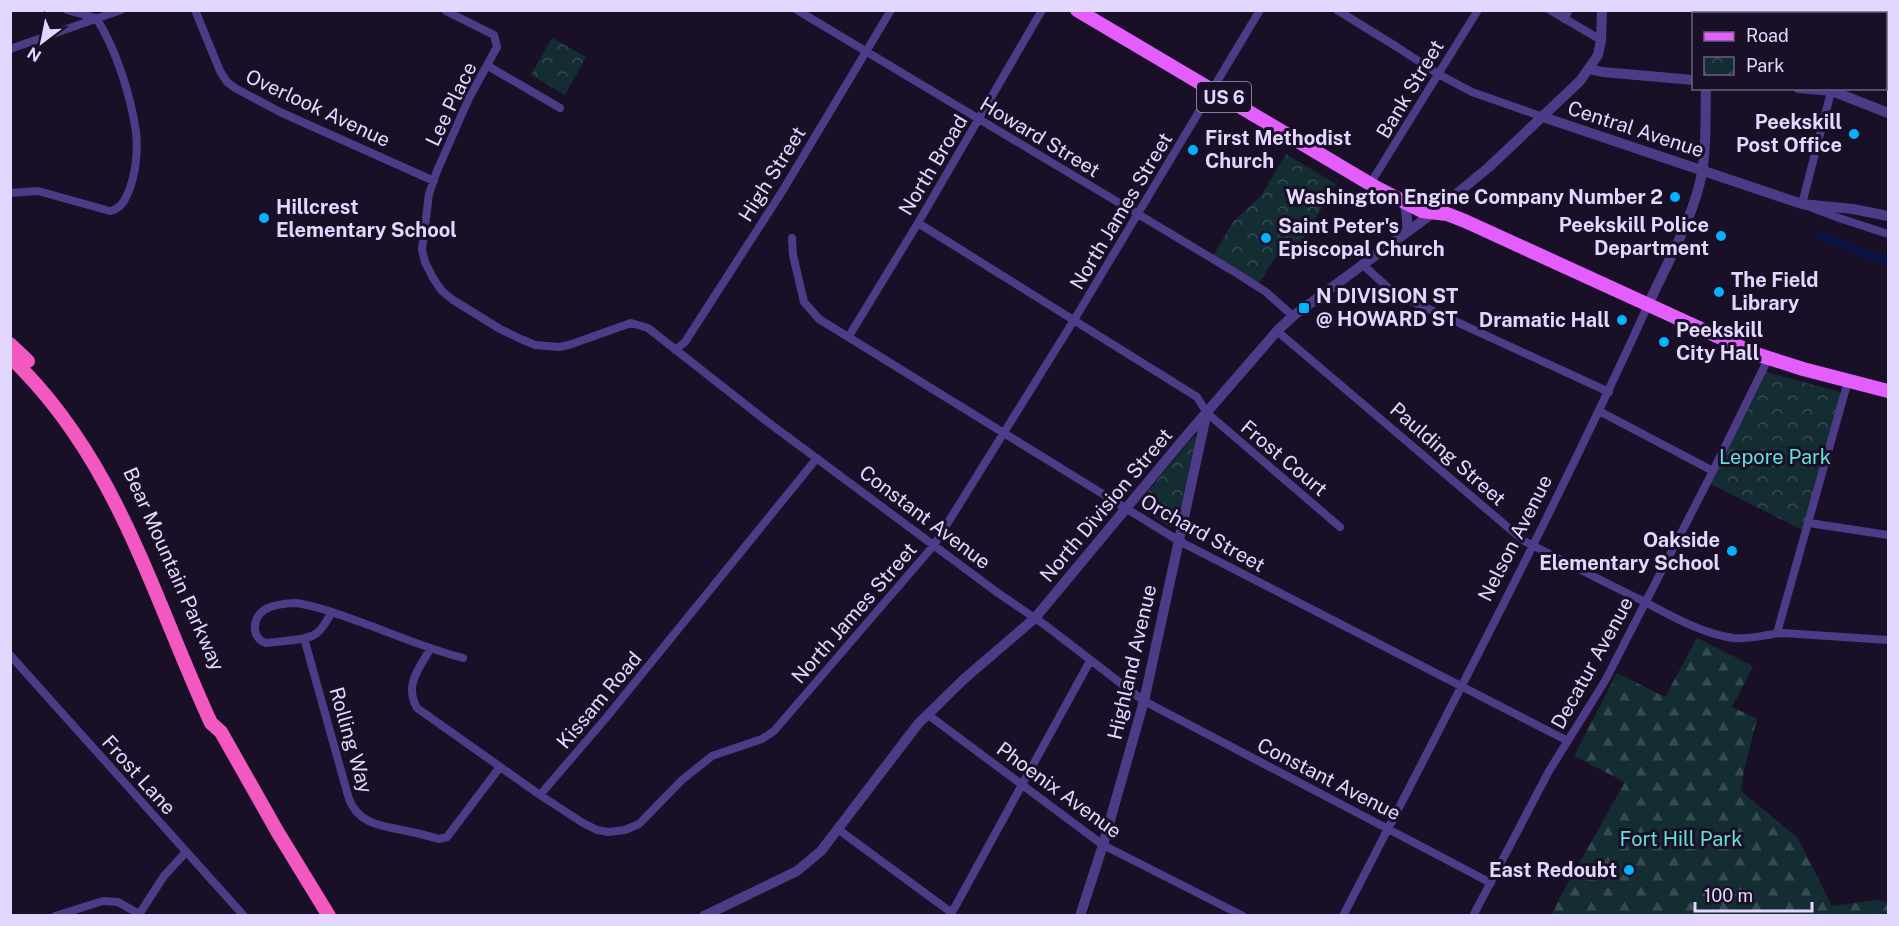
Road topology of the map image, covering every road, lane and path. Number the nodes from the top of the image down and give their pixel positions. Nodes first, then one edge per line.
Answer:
1 (67, 10) edge
2 (121, 10) edge
3 (195, 10) edge
4 (797, 10) edge
5 (891, 10) edge
6 (1042, 10) edge
7 (1077, 10) edge
8 (1260, 10) edge
9 (1337, 10) edge
10 (1478, 10) edge
11 (1550, 10) edge
12 (1569, 10) edge
13 (1602, 10) edge
14 (446, 11) edge
15 (96, 18) junction
16 (1564, 19) junction
17 (1601, 40) junction
18 (10, 49) edge
19 (865, 52) junction
20 (488, 66) junction
21 (1589, 69) junction
22 (1438, 75) junction
23 (1692, 80) edge
24 (1706, 90) edge
25 (1832, 90) edge
26 (1212, 91) junction
27 (560, 108) dead end
28 (1888, 112) edge
29 (1543, 117) junction
30 (979, 120) junction
31 (1702, 170) junction
32 (434, 181) junction
33 (1370, 184) junction
34 (10, 193) edge
35 (1405, 202) junction
36 (1802, 204) junction
37 (1434, 213) junction
38 (1138, 214) junction
39 (1888, 216) edge
40 (918, 223) junction
41 (1407, 231) junction
42 (1888, 234) edge
43 (792, 238) dead end
44 (1362, 264) junction
45 (1648, 305) junction
46 (1293, 316) junction
47 (1074, 320) junction
48 (1277, 331) junction
49 (849, 336) junction
50 (10, 344) edge
51 (675, 350) junction
52 (10, 357) edge
53 (1768, 359) junction
54 (1848, 381) junction
55 (1888, 391) edge
56 (1609, 392) junction
57 (1599, 411) junction
58 (1207, 413) junction
59 (1005, 432) junction
60 (817, 458) junction
61 (1713, 471) junction
62 (1126, 509) junction
63 (1809, 523) junction
64 (1340, 527) dead end
65 (1888, 535) edge
66 (1179, 541) junction
67 (934, 545) junction
68 (1532, 545) junction
69 (1645, 602) junction
70 (332, 612) junction
71 (1035, 618) junction
72 (1777, 633) junction
73 (304, 638) junction
74 (1888, 640) edge
75 (430, 649) junction
76 (10, 655) edge
77 (463, 658) dead end
78 (1090, 661) junction
79 (1460, 686) junction
80 (1144, 701) junction
81 (927, 714) junction
82 (221, 732) junction
83 (1568, 741) junction
84 (500, 766) junction
85 (1022, 785) junction
86 (540, 795) junction
87 (1388, 828) junction
88 (839, 830) junction
89 (1103, 845) junction
90 (186, 852) junction
91 (1491, 883) junction
92 (951, 914) edge
93 (55, 915) edge
94 (139, 915) edge
95 (244, 915) edge
96 (329, 915) edge
97 (704, 915) edge
98 (1080, 915) edge
99 (1243, 915) edge
100 (1343, 915) edge
101 (1473, 915) edge

1 - 15 street
2 - 15 street
3 - 32 street, Overlook Avenue
4 - 19 street, Howard Street
5 - 19 street, High Street
6 - 30 street, North Broad
7 - 26 main road, US 6
8 - 26 street, North James Street
9 - 22 street
10 - 22 street, Bank Street
11 - 16 street
12 - 16 street
13 - 17 street, North Division Street
14 - 20 street, Lee Place
15 - 18 street
15 - 34 street
16 - 17 street
17 - 21 street, North Division Street
19 - 30 street, Howard Street
19 - 51 street, High Street
20 - 27 street
20 - 32 street, Lee Place
21 - 23 street
21 - 29 street, North Division Street
22 - 29 street
22 - 33 street, Bank Street
24 - 31 street, Nelson Avenue
25 - 28 street
25 - 36 street
26 - 33 main road, US 6
26 - 38 street, North James Street
29 - 31 street, Central Avenue
29 - 37 street, North Division Street
30 - 38 street, Howard Street
30 - 40 street, North Broad
31 - 36 street, Central Avenue
31 - 45 street, Nelson Avenue
32 - 51 street, Constant Avenue
33 - 35 main road, US 6
35 - 37 main road, US 6
35 - 41 street
36 - 39 street
36 - 42 street, Central Avenue
37 - 41 street, North Division Street
37 - 45 main road, US 6
38 - 46 street, Howard Street
38 - 47 street, North James Street
40 - 47 street, Frost Court
40 - 49 street, North Broad
41 - 44 street, North Division Street
43 - 49 street, Orchard Street
44 - 46 street, North Division Street
44 - 56 street
45 - 53 main road, US 6
45 - 56 street, Nelson Avenue
46 - 48 street, North Division Street
47 - 58 street, Frost Court
47 - 59 street, North James Street
48 - 58 street, North Division Street
48 - 68 street, Paulding Street
49 - 59 street, Orchard Street
50 - 82 highway, Bear Mountain Parkway
51 - 60 street, Constant Avenue
52 - 82 highway, Bear Mountain Parkway
53 - 54 main road, US 6
53 - 61 street, Decatur Avenue
54 - 55 main road, US 6
54 - 63 street
56 - 57 street, Nelson Avenue
57 - 61 street
57 - 68 street, Nelson Avenue
58 - 62 street, North Division Street
58 - 64 street, Frost Court
58 - 66 street, Highland Avenue
59 - 62 street, Orchard Street
59 - 67 street, North James Street
60 - 67 street, Constant Avenue
60 - 86 street, Kissam Road
61 - 69 street, Decatur Avenue
62 - 66 street, Orchard Street
62 - 71 street, North Division Street
63 - 65 street
63 - 72 street
66 - 79 street, Orchard Street
66 - 80 street, Highland Avenue
67 - 71 street, Constant Avenue
67 - 86 street, North James Street
68 - 69 street, Paulding Street
68 - 79 street, Nelson Avenue
69 - 72 street, Paulding Street
69 - 83 street, Decatur Avenue
70 - 73 street
70 - 73 street
70 - 75 street
71 - 78 street, Constant Avenue
71 - 81 street, North Division Street
72 - 74 street, Paulding Street
73 - 84 street, Rolling Way
75 - 77 street
75 - 84 street
76 - 90 street, Frost Lane
78 - 80 street, Constant Avenue
78 - 85 street
79 - 83 street, Orchard Street
79 - 87 street, Nelson Avenue
80 - 87 street, Constant Avenue
80 - 89 street, Highland Avenue
81 - 85 street, Phoenix Avenue
81 - 88 street, North Division Street
82 - 96 highway, Bear Mountain Parkway
83 - 91 street, Decatur Avenue
84 - 86 street
85 - 89 street, Phoenix Avenue
85 - 92 street
87 - 91 street, Constant Avenue
87 - 100 street, Nelson Avenue
88 - 92 street
88 - 97 street, North Division Street
89 - 98 street, Highland Avenue
89 - 99 street, Phoenix Avenue
90 - 94 street
90 - 95 street, Frost Lane
91 - 101 street, Decatur Avenue
93 - 94 street

